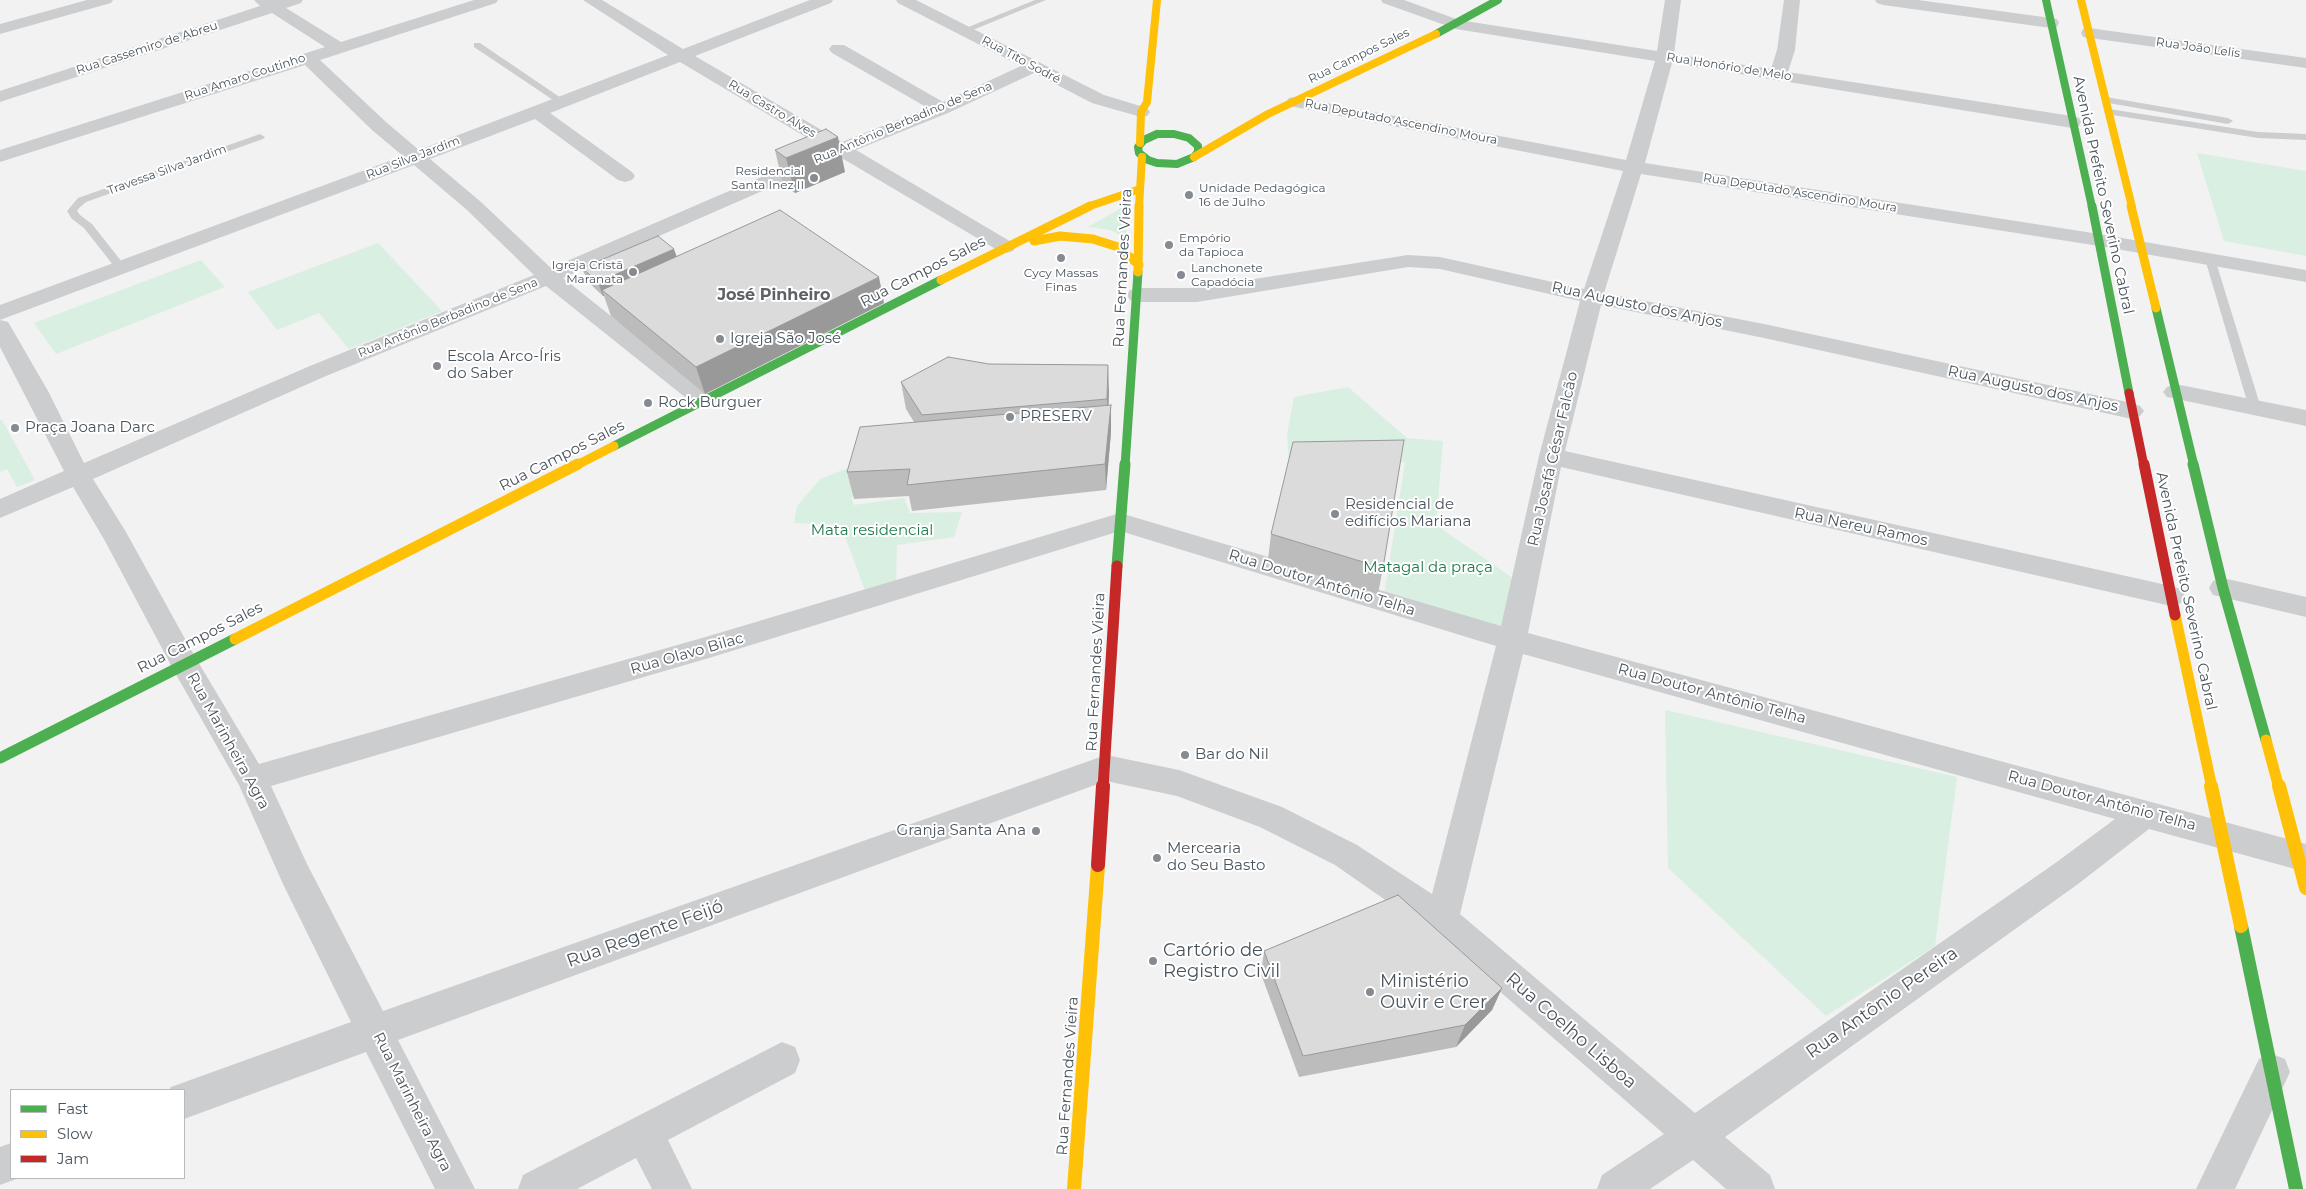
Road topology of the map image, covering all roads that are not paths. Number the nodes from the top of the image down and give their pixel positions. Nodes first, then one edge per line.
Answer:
1 (105, 0) edge
2 (295, 0) edge
3 (490, 0) edge
4 (591, 0) edge
5 (824, 0) edge
6 (904, 0) edge
7 (1042, 0) edge
8 (1157, 0) edge
9 (1389, 0) edge
10 (1498, 0) edge
11 (1673, 0) edge
12 (1792, 0) edge
13 (1883, 0) edge
14 (2046, 0) edge
15 (2081, 0) edge
16 (268, 3) edge
17 (2051, 23) junction
18 (1456, 24) junction
19 (0, 29) edge
20 (965, 30) junction
21 (2089, 33) junction
22 (477, 45) dead end
23 (337, 47) junction
24 (838, 49) dead end
25 (682, 56) junction
26 (1665, 57) junction
27 (308, 58) junction
28 (2306, 63) edge
29 (1034, 67) junction
30 (1778, 75) junction
31 (0, 97) edge
32 (2106, 100) junction
33 (562, 102) junction
34 (1295, 102) junction
35 (942, 109) junction
36 (1148, 109) junction
37 (536, 111) junction
38 (2108, 112) junction
39 (2072, 122) junction
40 (1164, 124) dead end
41 (1174, 134) junction
42 (2279, 134) junction
43 (260, 137) dead end
44 (1232, 137) junction
45 (2306, 137) edge
46 (1194, 141) junction
47 (1140, 144) junction
48 (840, 150) junction
49 (0, 156) edge
50 (1142, 157) junction
51 (416, 158) junction
52 (1190, 159) junction
53 (1634, 167) junction
54 (1164, 174) dead end
55 (625, 176) dead end
56 (1144, 185) junction
57 (75, 206) joint
58 (2098, 240) junction
59 (1006, 246) junction
60 (2142, 247) junction
61 (2210, 259) junction
62 (1139, 265) junction
63 (122, 268) junction
64 (2306, 276) edge
65 (548, 277) junction
66 (1138, 295) junction
67 (1592, 297) junction
68 (0, 313) edge
69 (0, 327) edge
70 (2175, 392) junction
71 (704, 401) junction
72 (2255, 408) junction
73 (2132, 411) junction
74 (2306, 418) edge
75 (1551, 456) junction
76 (78, 475) junction
77 (0, 509) edge
78 (1120, 522) junction
79 (2223, 588) junction
80 (2171, 596) junction
81 (2306, 607) edge
82 (1512, 640) junction
83 (184, 663) junction
84 (0, 758) edge
85 (1106, 768) junction
86 (252, 779) junction
87 (2145, 813) junction
88 (2222, 834) junction
89 (2302, 857) edge
90 (2306, 888) edge
91 (1442, 920) junction
92 (376, 1031) junction
93 (782, 1060) dead end
94 (2272, 1072) junction
95 (185, 1100) edge
96 (643, 1133) junction
97 (1694, 1137) junction
98 (456, 1189) edge
99 (537, 1189) edge
100 (673, 1189) edge
101 (1074, 1189) edge
102 (1616, 1189) edge
103 (1756, 1189) edge
104 (2214, 1189) edge
105 (2296, 1189) edge

1 - 19 street
2 - 16 street, Rua Cassemiro de Abreu
3 - 23 street, Rua Amaro Coutinho
4 - 25 street, Rua Castro Alves
5 - 25 street, Rua Silva Jardim
6 - 20 street, Rua Tito Sodré
7 - 20 lane
8 - 36 street
9 - 18 street, Rua Honório de Melo
10 - 18 street, Rua Campos Sales
11 - 26 street, Rua Josafá César Falcão
12 - 30 street
13 - 17 street
14 - 17 street, Avenida Prefeito Severino Cabral
15 - 21 street, Avenida Prefeito Severino Cabral
16 - 23 street
16 - 31 street, Rua Cassemiro de Abreu
17 - 39 street, Avenida Prefeito Severino Cabral
18 - 26 street, Rua Honório de Melo
18 - 34 street, Rua Campos Sales
20 - 29 street, Rua Tito Sodré
21 - 28 street, Rua João Lelis
21 - 32 street, Avenida Prefeito Severino Cabral
22 - 33 lane
23 - 27 street, Rua Amaro Coutinho
24 - 35 street
25 - 33 street, Rua Silva Jardim
25 - 48 street, Rua Castro Alves
26 - 30 street, Rua Honório de Melo
26 - 53 street, Rua Josafá César Falcão
27 - 49 street, Rua Amaro Coutinho
27 - 51 street
29 - 35 street, Rua Antônio Berbadino de Sena
29 - 36 street, Rua Tito Sodré
30 - 39 street, Rua Honório de Melo
32 - 38 street, Avenida Prefeito Severino Cabral
32 - 42 lane
33 - 37 street, Rua Silva Jardim
34 - 44 street, Rua Campos Sales
34 - 53 street, Rua Deputado Ascendino Moura
35 - 48 street, Rua Antônio Berbadino de Sena
36 - 47 street
37 - 51 street, Rua Silva Jardim
37 - 55 street
38 - 42 lane
38 - 60 street, Avenida Prefeito Severino Cabral
39 - 58 street, Avenida Prefeito Severino Cabral
40 - 41 street
41 - 46 street
41 - 47 street
42 - 45 lane
43 - 57 lane, Travessa Silva Jardim
44 - 46 street, Rua Campos Sales
44 - 52 street, Rua Campos Sales
46 - 52 street
47 - 50 street, Rua Fernandes Vieira
48 - 59 street, Rua Castro Alves
48 - 65 street, Rua Antônio Berbadino de Sena
50 - 52 street
50 - 56 street, Rua Fernandes Vieira
51 - 63 street, Rua Silva Jardim
51 - 65 street
52 - 54 street, Rua Campos Sales
53 - 58 street, Rua Deputado Ascendino Moura
53 - 67 street, Rua Josafá César Falcão
56 - 59 street, Rua Campos Sales
56 - 62 street, Rua Fernandes Vieira
57 - 63 lane
58 - 60 street, Rua Deputado Ascendino Moura
58 - 73 street, Avenida Prefeito Severino Cabral
59 - 62 street
59 - 71 street, Rua Campos Sales
60 - 61 street, Rua Deputado Ascendino Moura
60 - 70 street, Avenida Prefeito Severino Cabral
61 - 64 street, Rua Deputado Ascendino Moura
61 - 72 lane
62 - 66 street, Rua Fernandes Vieira
63 - 68 street, Rua Silva Jardim
65 - 71 street
65 - 76 street, Rua Antônio Berbadino de Sena
66 - 67 street, Rua Augusto dos Anjos
66 - 78 street, Rua Fernandes Vieira
67 - 73 street, Rua Augusto dos Anjos
67 - 75 street, Rua Josafá César Falcão
69 - 76 street, Rua Marinheira Agra
70 - 72 street
70 - 79 street, Avenida Prefeito Severino Cabral
71 - 83 street, Rua Campos Sales
72 - 74 street
73 - 80 street, Avenida Prefeito Severino Cabral
75 - 80 street, Rua Nereu Ramos
75 - 82 street, Rua Josafá César Falcão
76 - 77 street, Rua Antônio Berbadino de Sena
76 - 83 street, Rua Marinheira Agra
78 - 82 street, Rua Doutor Antônio Telha
78 - 85 street, Rua Fernandes Vieira
78 - 86 street, Rua Olavo Bilac
79 - 81 street
79 - 89 street, Avenida Prefeito Severino Cabral
80 - 88 street, Avenida Prefeito Severino Cabral
82 - 87 street, Rua Doutor Antônio Telha
82 - 91 street, Rua Josafá César Falcão
83 - 84 street, Rua Campos Sales
83 - 86 street, Rua Marinheira Agra
85 - 91 street, Rua Coelho Lisboa
85 - 92 street, Rua Regente Feijó
85 - 101 street, Rua Fernandes Vieira
86 - 92 street, Rua Marinheira Agra
87 - 88 street, Rua Doutor Antônio Telha
87 - 97 street, Rua Antônio Pereira
88 - 89 street, Rua Doutor Antônio Telha
88 - 94 street, Avenida Prefeito Severino Cabral
89 - 90 street, Avenida Prefeito Severino Cabral
91 - 97 street, Rua Coelho Lisboa
92 - 95 street, Rua Regente Feijó
92 - 98 street, Rua Marinheira Agra
93 - 96 street
94 - 104 street
94 - 105 street, Avenida Prefeito Severino Cabral
96 - 99 street
96 - 100 street
97 - 102 street, Rua Antônio Pereira
97 - 103 street, Rua Coelho Lisboa

